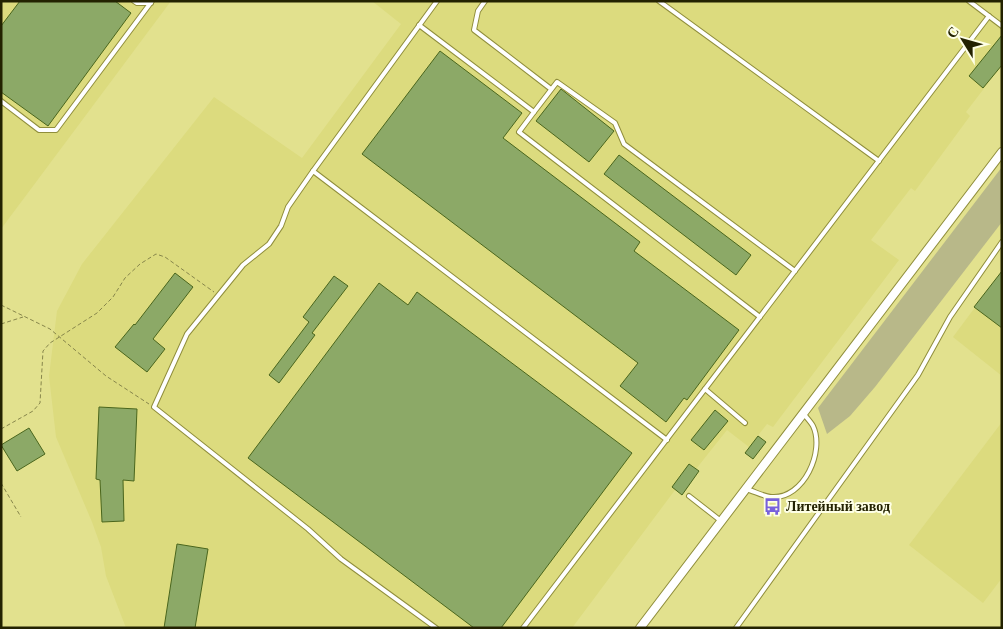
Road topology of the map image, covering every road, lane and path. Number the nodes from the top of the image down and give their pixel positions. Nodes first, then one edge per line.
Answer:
1 (134, 1) edge
2 (437, 1) edge
3 (486, 1) edge
4 (658, 1) edge
5 (969, 1) edge
6 (152, 2) edge
7 (989, 16) junction
8 (419, 25) junction
9 (1002, 26) edge
10 (551, 89) junction
11 (1, 101) edge
12 (534, 112) junction
13 (1002, 152) edge
14 (879, 161) junction
15 (313, 171) junction
16 (1002, 242) edge
17 (795, 271) junction
18 (217, 294) junction
19 (1, 304) edge
20 (24, 317) junction
21 (760, 317) junction
22 (1, 324) edge
23 (58, 336) junction
24 (705, 389) junction
25 (154, 407) junction
26 (803, 414) junction
27 (745, 423) dead end
28 (1, 429) edge
29 (667, 440) junction
30 (1, 483) edge
31 (746, 489) junction
32 (689, 496) dead end
33 (21, 517) dead end
34 (721, 521) junction
35 (436, 628) edge
36 (523, 628) edge
37 (640, 628) edge
38 (736, 628) edge

1 - 6 lane
2 - 8 lane
3 - 10 lane
4 - 14 lane
5 - 7 lane
6 - 11 lane
7 - 9 lane
7 - 14 lane
8 - 12 lane
8 - 15 lane
10 - 12 lane
10 - 17 lane
12 - 21 lane
13 - 26 street
14 - 17 lane
15 - 18 lane
15 - 29 lane
16 - 38 lane
17 - 21 lane
18 - 23 path
18 - 25 lane
19 - 20 path
20 - 22 path
20 - 23 path
21 - 24 lane
23 - 25 path
23 - 28 path
24 - 27 lane
24 - 29 lane
25 - 35 lane
26 - 31 street
26 - 31 lane
29 - 36 lane
30 - 33 path
31 - 34 street
32 - 34 lane
34 - 37 street

